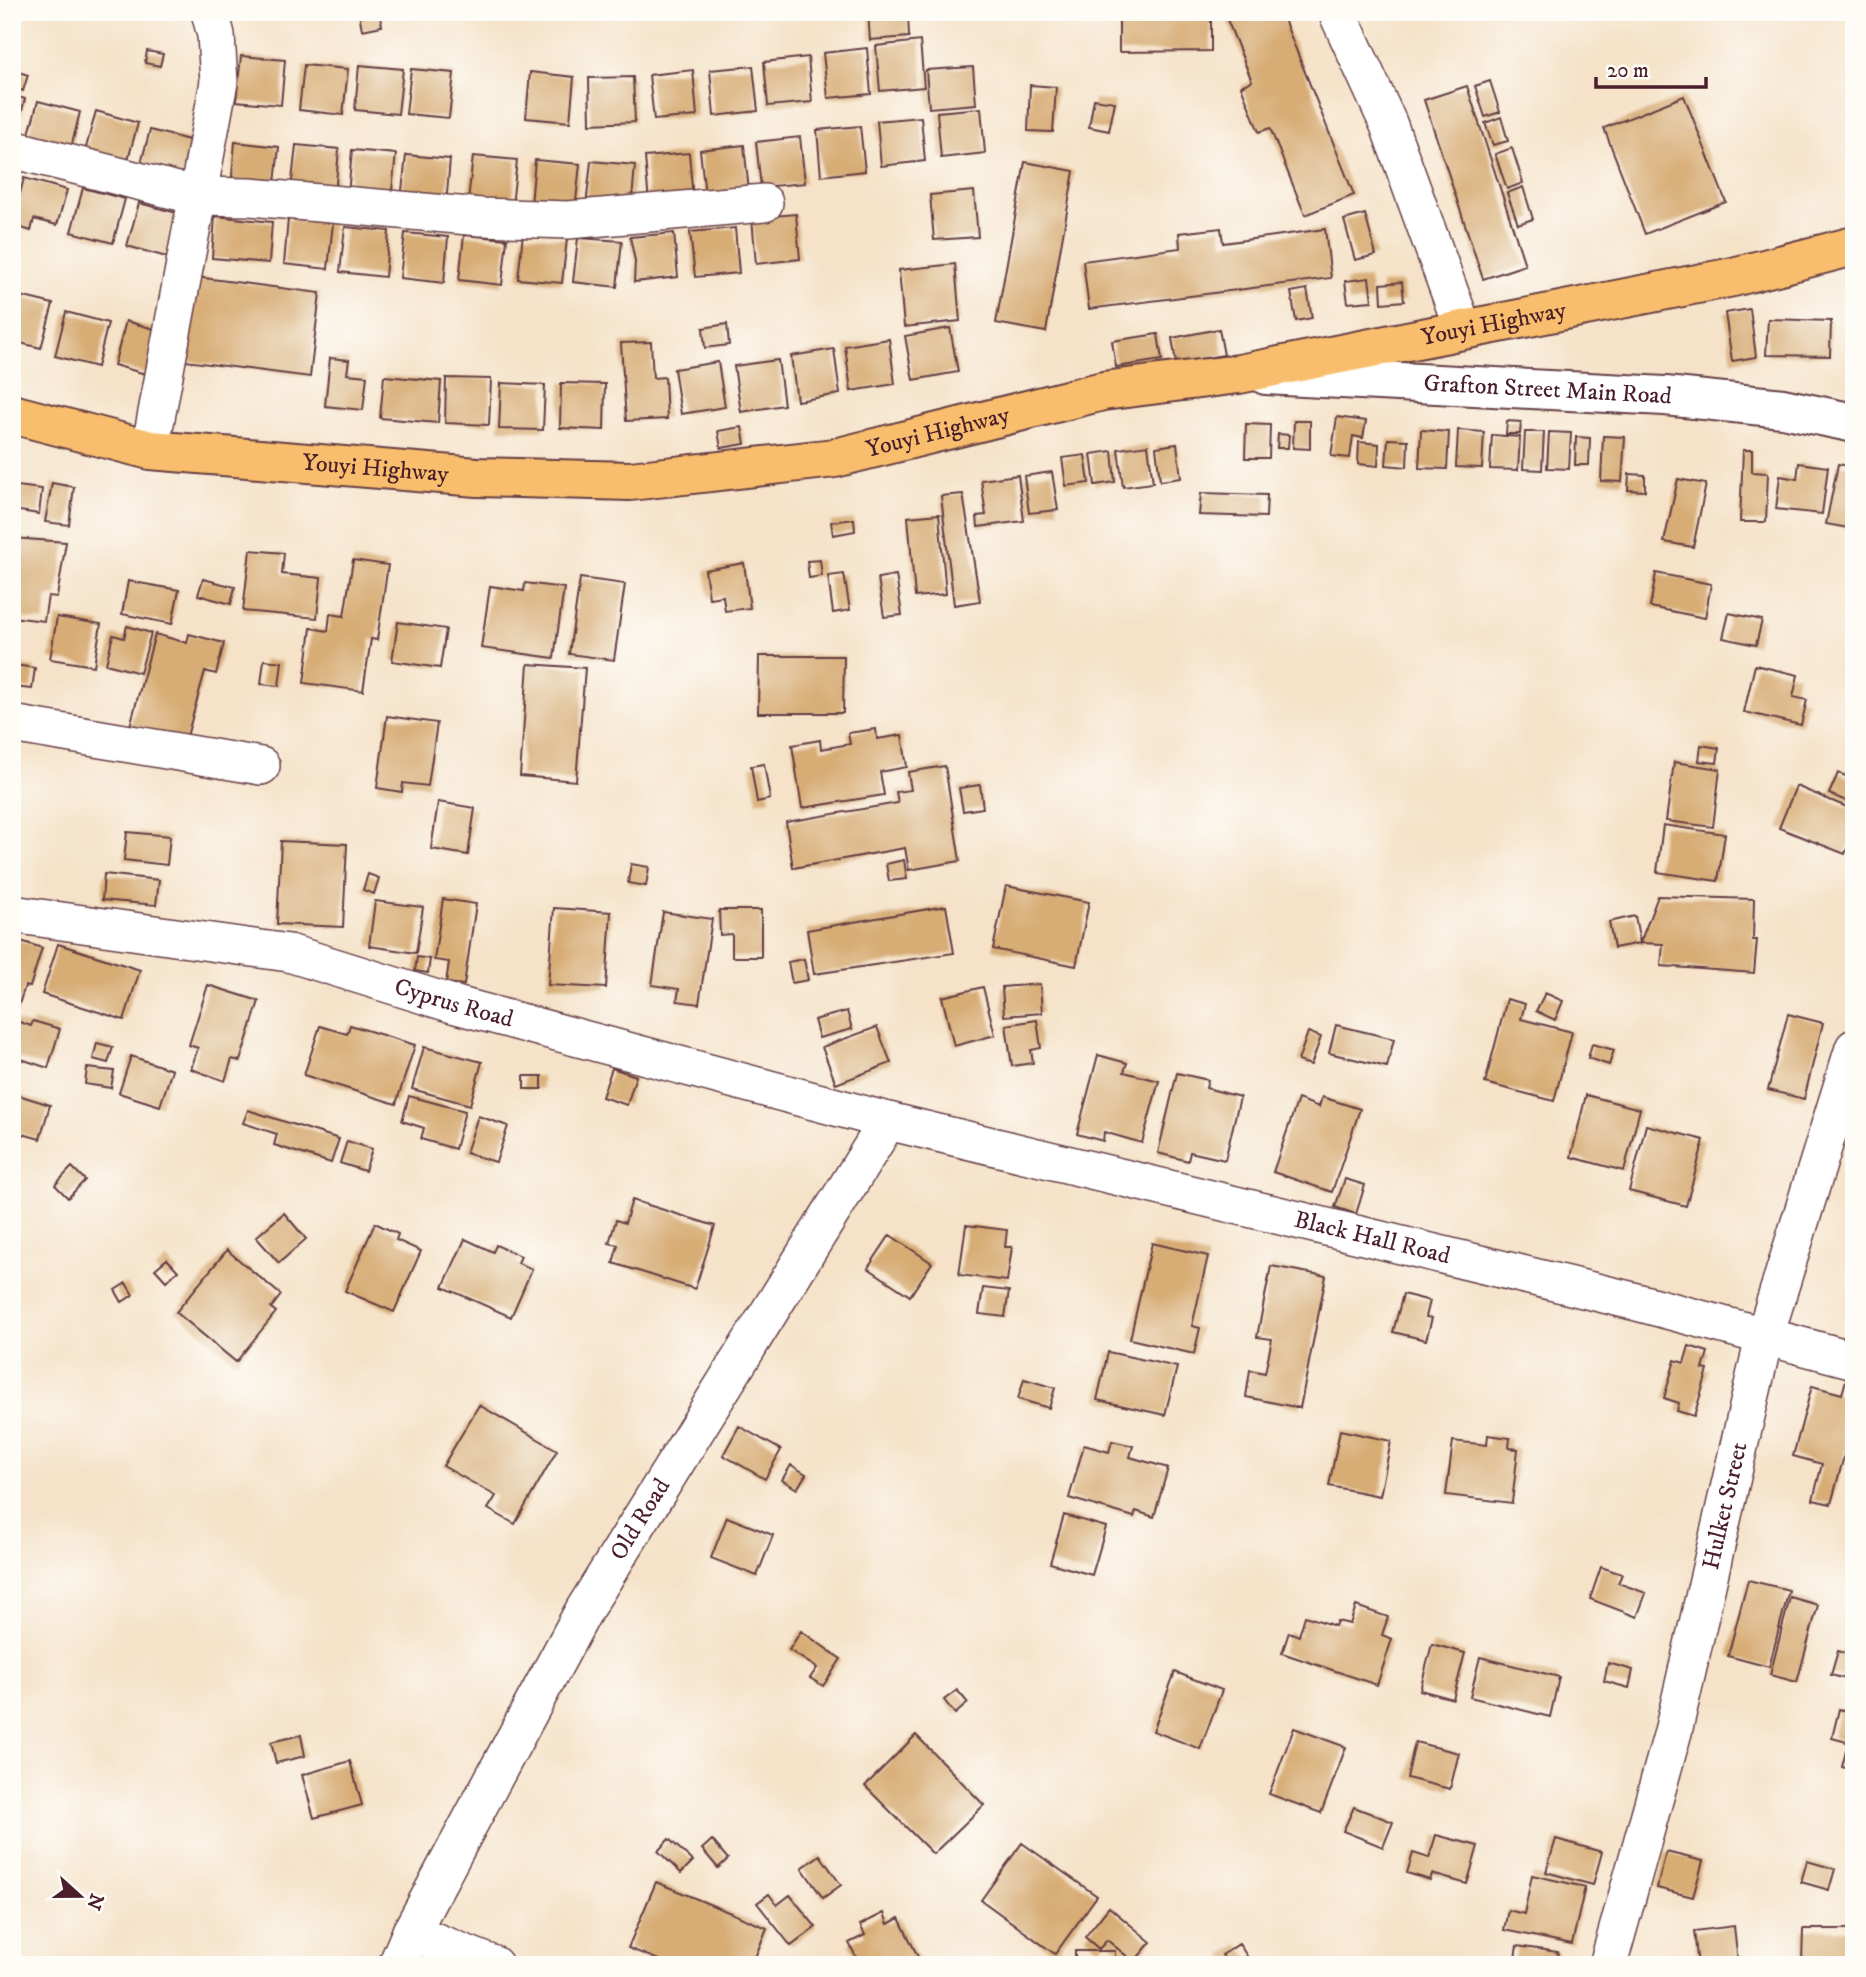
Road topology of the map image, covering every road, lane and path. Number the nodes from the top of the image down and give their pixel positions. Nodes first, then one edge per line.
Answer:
1 (210, 12) edge
2 (1337, 12) edge
3 (12, 149) edge
4 (197, 196) junction
5 (764, 203) dead end
6 (1854, 246) edge
7 (1463, 329) junction
8 (1239, 374) junction
9 (12, 414) edge
10 (1854, 423) edge
11 (150, 450) junction
12 (12, 724) edge
13 (261, 766) dead end
14 (12, 914) edge
15 (1854, 1048) edge
16 (888, 1121) junction
17 (1763, 1338) junction
18 (1854, 1360) edge
19 (411, 1932) junction
20 (397, 1965) edge
21 (494, 1965) edge
22 (1608, 1965) edge

1 - 4 street
2 - 7 street
3 - 4 street
4 - 5 street
4 - 11 street
6 - 7 main road, Youyi Highway
7 - 8 main road, Youyi Highway
8 - 10 street, Grafton Street Main Road
8 - 11 main road, Youyi Highway
9 - 11 main road, Youyi Highway
12 - 13 street
14 - 16 street, Cyprus Road
15 - 17 street, Hulket Street
16 - 17 street, Black Hall Road
16 - 19 street, Old Road
17 - 18 street, Black Hall Road
17 - 22 street, Hulket Street
19 - 20 street, Old Road
19 - 21 street

